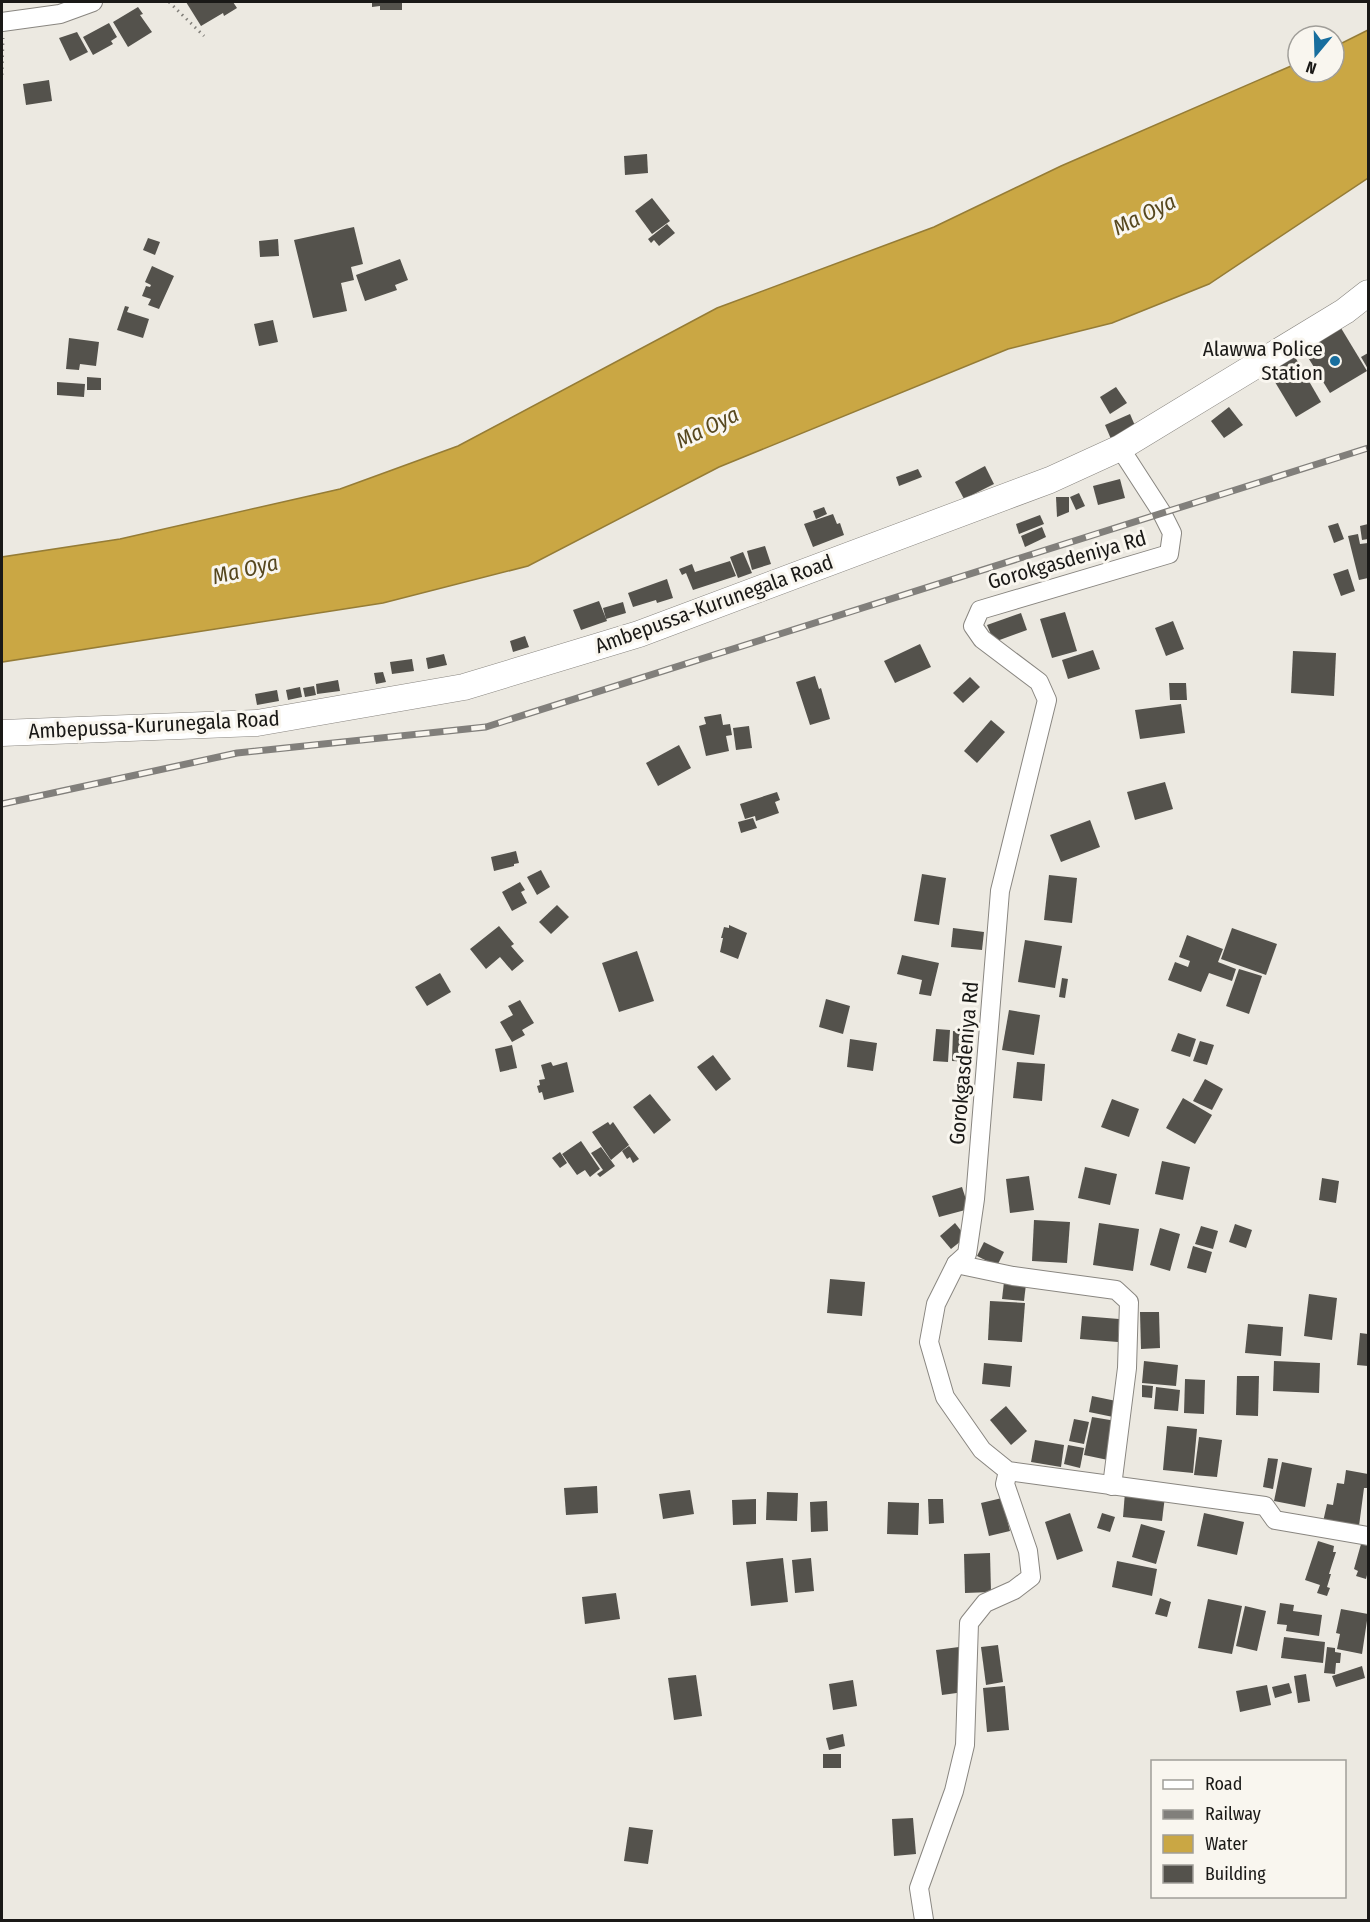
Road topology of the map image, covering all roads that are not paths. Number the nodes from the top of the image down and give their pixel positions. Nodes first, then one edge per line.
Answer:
1 (93, 2) edge
2 (2, 22) edge
3 (1368, 293) edge
4 (1120, 448) junction
5 (2, 733) edge
6 (956, 1264) junction
7 (1008, 1471) junction
8 (1112, 1486) junction
9 (1368, 1536) edge
10 (924, 1920) edge

1 - 2 street
3 - 4 highway, Ambepussa-Kurunegala Road
4 - 5 highway, Ambepussa-Kurunegala Road
4 - 6 street, Gorokgasdeniya Rd
6 - 7 street, Gorokgasdeniya Rd
6 - 8 street
7 - 8 street
7 - 10 street
8 - 9 street

